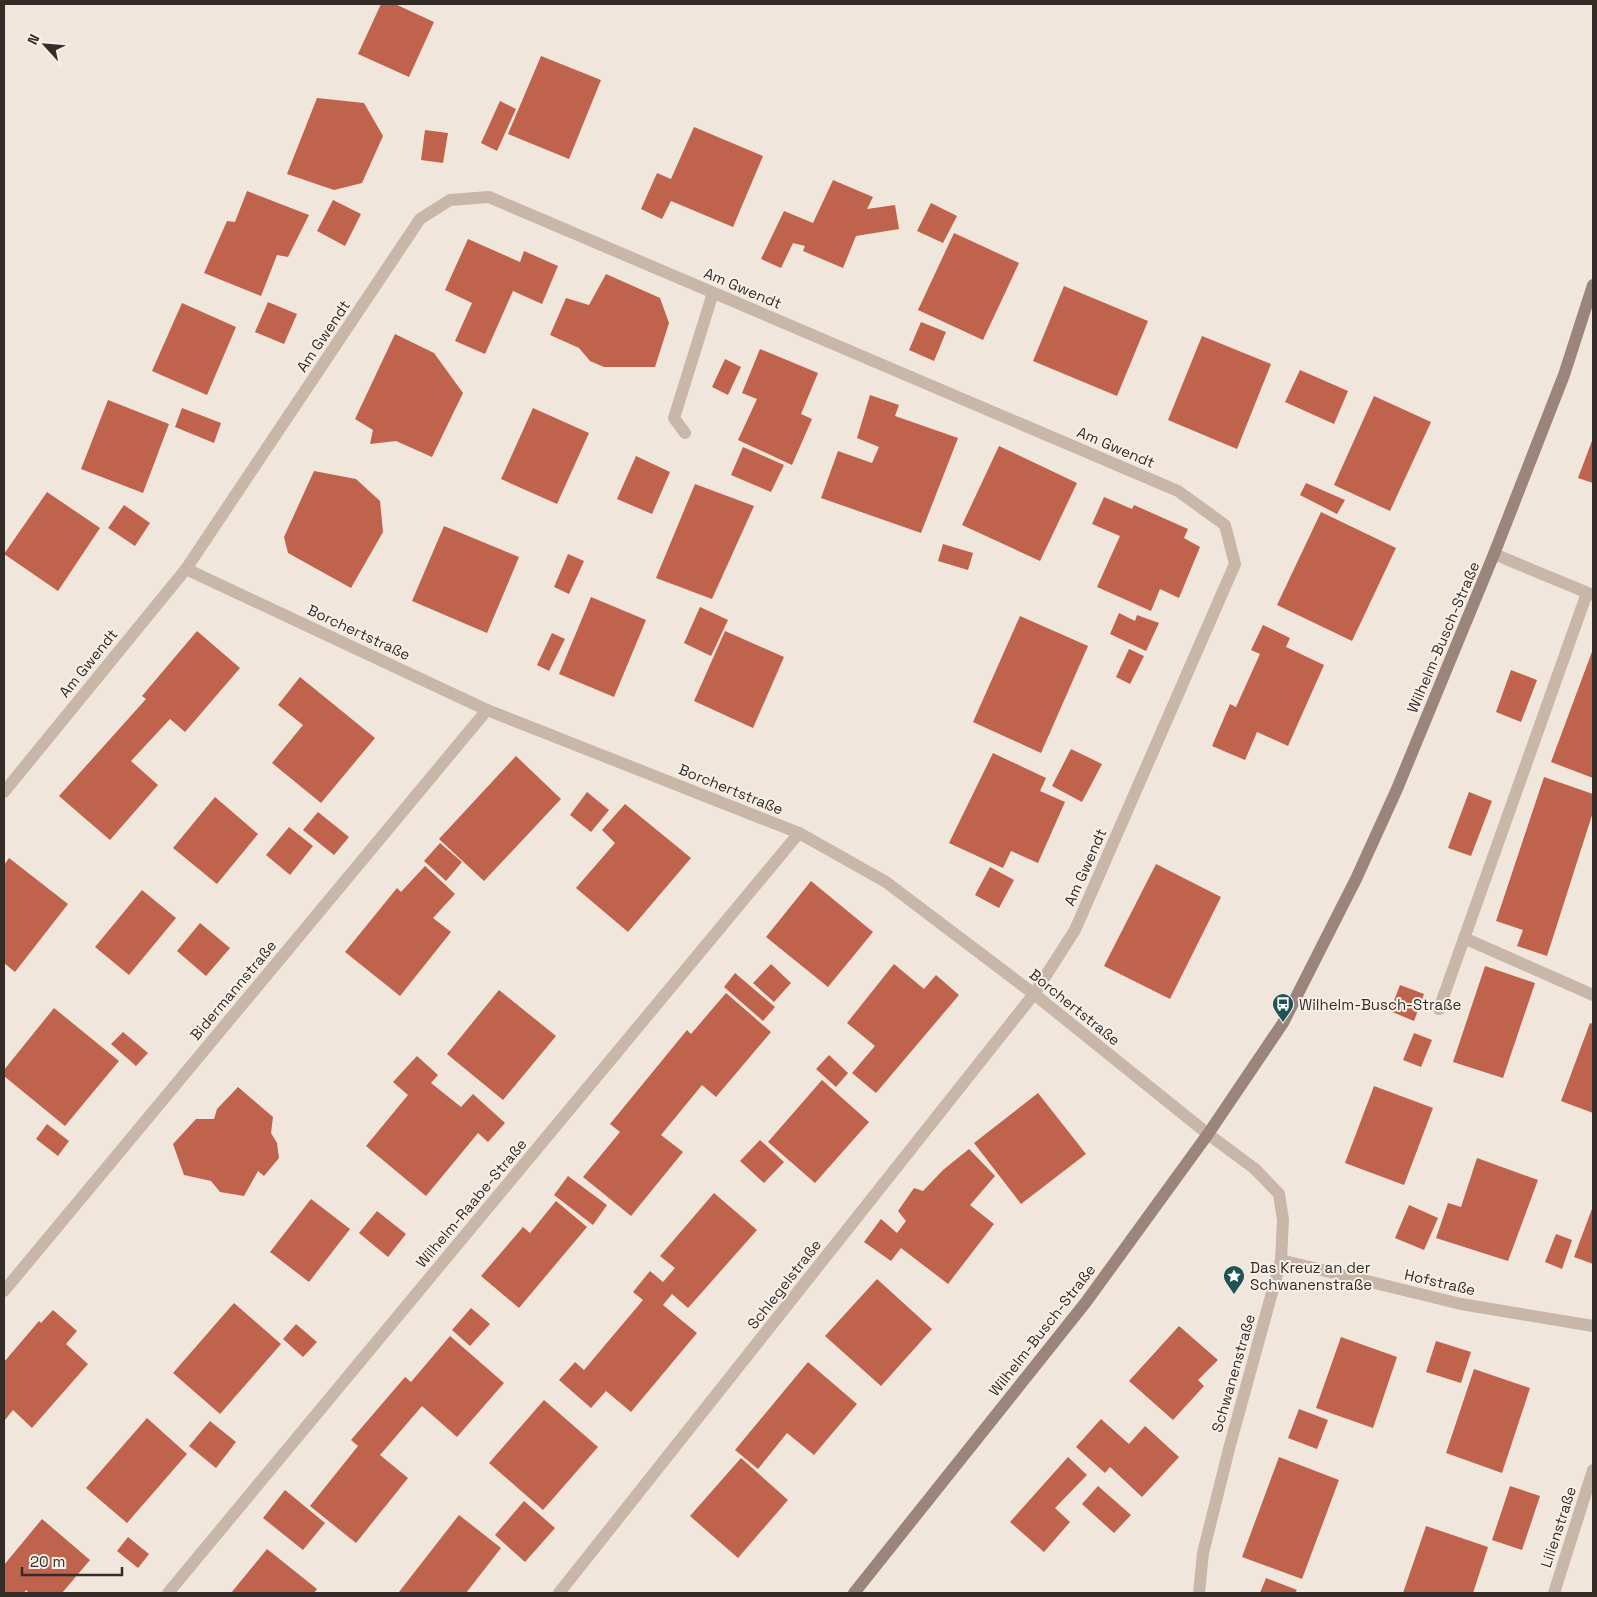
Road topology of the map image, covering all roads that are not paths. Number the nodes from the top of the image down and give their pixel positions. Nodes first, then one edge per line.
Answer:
1 (1593, 285) edge
2 (714, 293) junction
3 (684, 433) dead end
4 (1494, 554) junction
5 (186, 570) junction
6 (1590, 594) edge
7 (487, 710) junction
8 (4, 792) edge
9 (799, 833) junction
10 (1464, 938) junction
11 (1034, 994) junction
12 (1593, 995) edge
13 (1439, 1009) dead end
14 (1208, 1134) junction
15 (1281, 1260) junction
16 (4, 1291) edge
17 (1593, 1326) edge
18 (1593, 1470) edge
19 (168, 1593) edge
20 (559, 1593) edge
21 (854, 1593) edge
22 (1199, 1593) edge
23 (1554, 1593) edge

1 - 4 street, Wilhelm-Busch-Straße
2 - 3 street
2 - 5 street, Am Gwendt
2 - 11 street, Am Gwendt
4 - 6 street
4 - 14 street, Wilhelm-Busch-Straße
5 - 7 street, Borchertstraße
5 - 8 street, Am Gwendt
6 - 10 street
7 - 9 street, Borchertstraße
7 - 16 street, Bidermannstraße
9 - 11 street, Borchertstraße
9 - 19 street, Wilhelm-Raabe-Straße
10 - 12 street
10 - 13 street
11 - 14 street, Borchertstraße
11 - 20 street, Schlegelstraße
14 - 15 street, Schwanenstraße
14 - 21 street, Wilhelm-Busch-Straße
15 - 17 street, Hofstraße
15 - 22 street, Schwanenstraße
18 - 23 street, Lilienstraße

